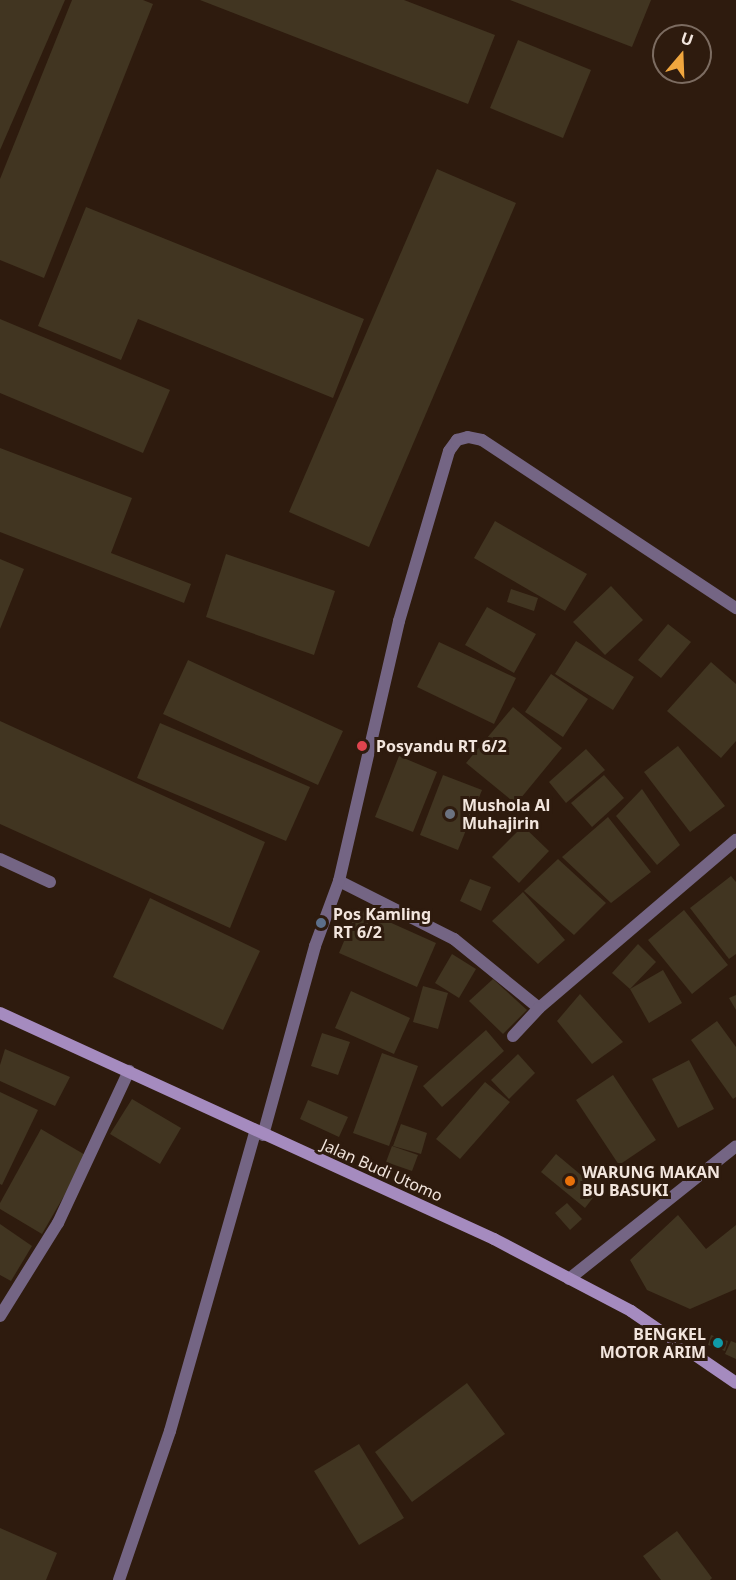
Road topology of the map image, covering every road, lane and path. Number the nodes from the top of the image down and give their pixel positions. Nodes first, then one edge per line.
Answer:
1 (736, 608) edge
2 (736, 840) edge
3 (0, 859) edge
4 (339, 881) junction
5 (50, 882) dead end
6 (538, 1008) junction
7 (0, 1013) edge
8 (513, 1036) dead end
9 (129, 1071) junction
10 (259, 1133) junction
11 (736, 1146) edge
12 (569, 1279) junction
13 (0, 1316) edge
14 (736, 1383) edge
15 (118, 1580) edge

1 - 4 street
2 - 6 street
3 - 5 street
4 - 6 street
4 - 10 street
6 - 8 street
7 - 9 main road, Jalan Budi Utomo
9 - 10 main road, Jalan Budi Utomo
9 - 13 street
10 - 12 main road, Jalan Budi Utomo
10 - 15 street
11 - 12 street
12 - 14 main road, Jalan Budi Utomo

